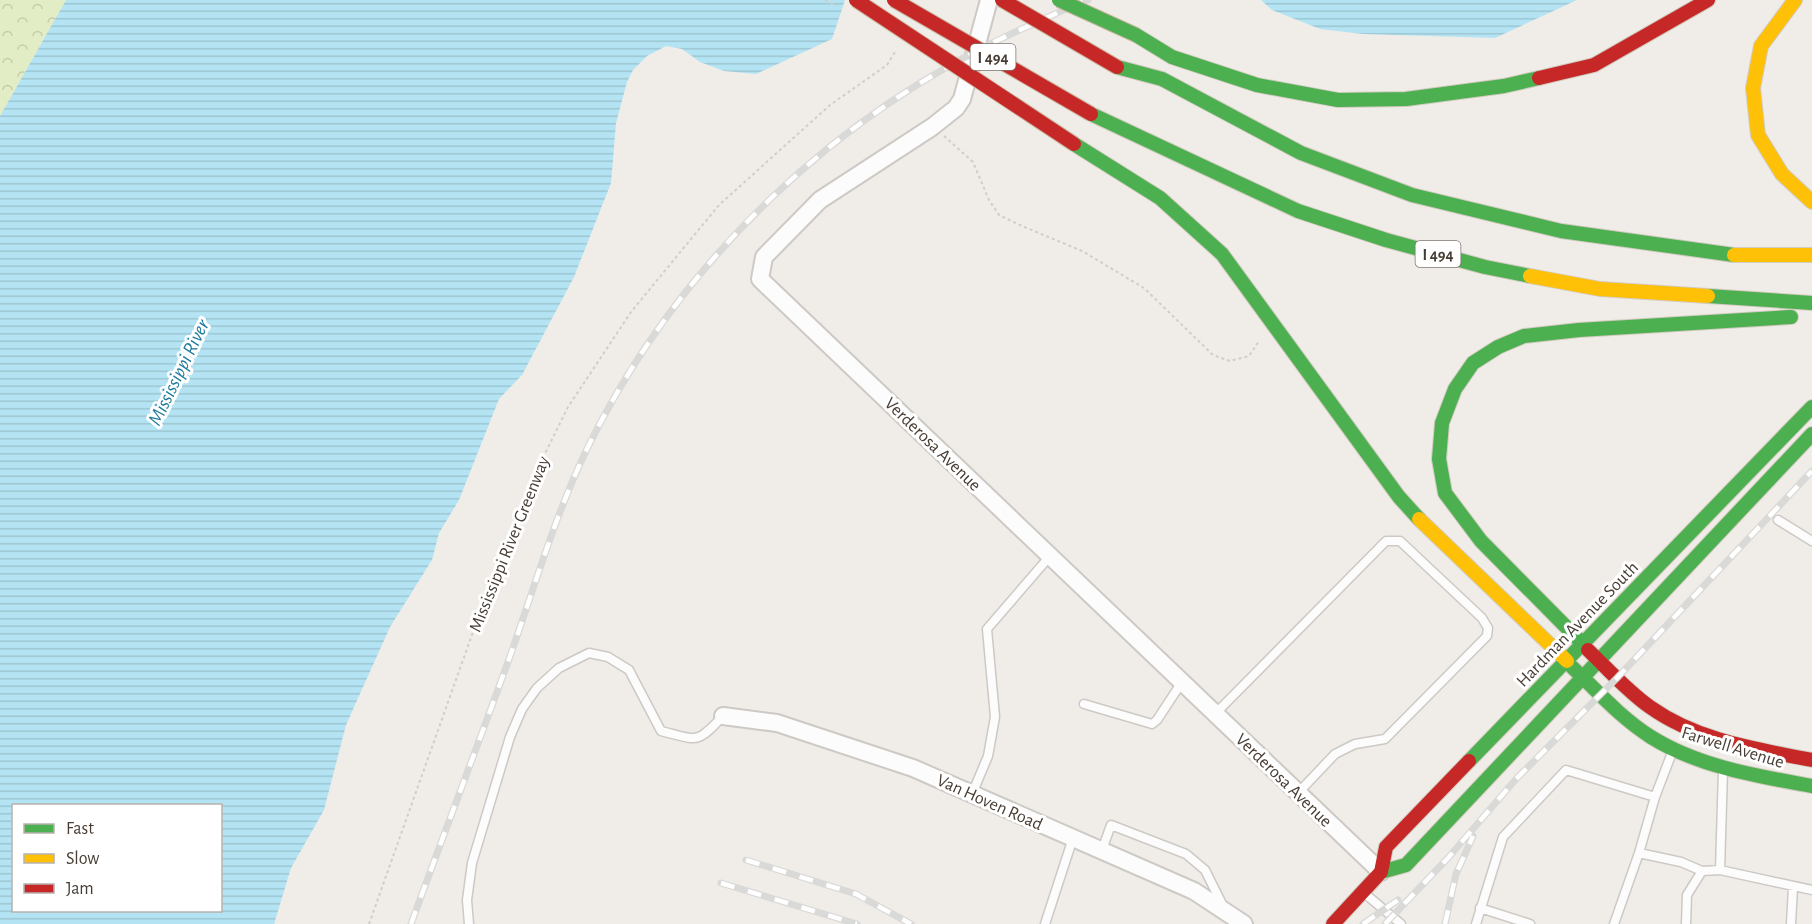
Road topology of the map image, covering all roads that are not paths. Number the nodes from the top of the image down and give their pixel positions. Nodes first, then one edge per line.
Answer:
1 (856, 0) edge
2 (894, 0) edge
3 (989, 0) edge
4 (1002, 0) edge
5 (1059, 0) edge
6 (1708, 0) edge
7 (1795, 0) edge
8 (1812, 202) edge
9 (1812, 255) edge
10 (1811, 309) edge
11 (1812, 407) edge
12 (1812, 434) edge
13 (1778, 520) dead end
14 (1812, 541) edge
15 (1050, 556) junction
16 (1583, 644) junction
17 (1599, 660) junction
18 (1567, 661) junction
19 (1582, 677) junction
20 (1182, 682) junction
21 (1084, 704) dead end
22 (1215, 714) junction
23 (723, 716) joint
24 (1674, 749) junction
25 (1812, 760) edge
26 (1723, 766) junction
27 (1812, 786) edge
28 (1298, 793) junction
29 (972, 794) junction
30 (1654, 798) junction
31 (1073, 838) junction
32 (1102, 850) junction
33 (1639, 853) junction
34 (1720, 870) junction
35 (1702, 871) junction
36 (1381, 872) junction
37 (1793, 887) junction
38 (1812, 890) edge
39 (1362, 892) junction
40 (1480, 908) junction
41 (1227, 913) junction
42 (1518, 922) edge
43 (469, 924) edge
44 (1045, 924) edge
45 (1244, 924) edge
46 (1333, 924) edge
47 (1401, 924) edge
48 (1476, 924) edge
49 (1530, 924) edge
50 (1614, 924) edge
51 (1686, 924) edge
52 (1791, 924) edge

1 - 18 main road, Farwell Avenue, bridge
2 - 10 main road, I 494, bridge
3 - 15 street, Verderosa Avenue
4 - 9 main road, bridge
5 - 6 main road, bridge
7 - 8 main road
10 - 16 main road, Farwell Avenue
11 - 16 main road, Hardman Avenue South
12 - 17 main road, Hardman Avenue South
13 - 14 lane
15 - 20 street, Verderosa Avenue
15 - 29 lane
16 - 17 main road, Farwell Avenue
16 - 18 main road, Hardman Avenue South
17 - 19 main road, Hardman Avenue South
17 - 25 main road, Farwell Avenue
18 - 19 main road, Farwell Avenue
18 - 36 main road, Hardman Avenue South
19 - 24 main road, Farwell Avenue
19 - 36 main road, Hardman Avenue South
20 - 21 lane
20 - 22 street, Verderosa Avenue
22 - 28 street, Verderosa Avenue
22 - 28 lane
23 - 29 street, Van Hoven Road
23 - 43 lane
24 - 26 main road, Farwell Avenue
24 - 30 lane
26 - 27 main road, Farwell Avenue
26 - 34 lane
28 - 36 street, Verderosa Avenue
29 - 31 street, Van Hoven Road
30 - 33 lane
30 - 40 lane
31 - 32 street, Van Hoven Road
31 - 44 lane
32 - 41 street, Van Hoven Road
32 - 41 lane
33 - 35 lane
33 - 50 lane
34 - 35 lane
34 - 37 lane
35 - 51 lane
36 - 39 main road, Hardman Avenue South
37 - 38 lane
37 - 52 lane
39 - 46 main road, Hardman Avenue South
39 - 47 lane
40 - 42 lane
40 - 48 lane
41 - 45 street, Van Hoven Road
42 - 49 lane

